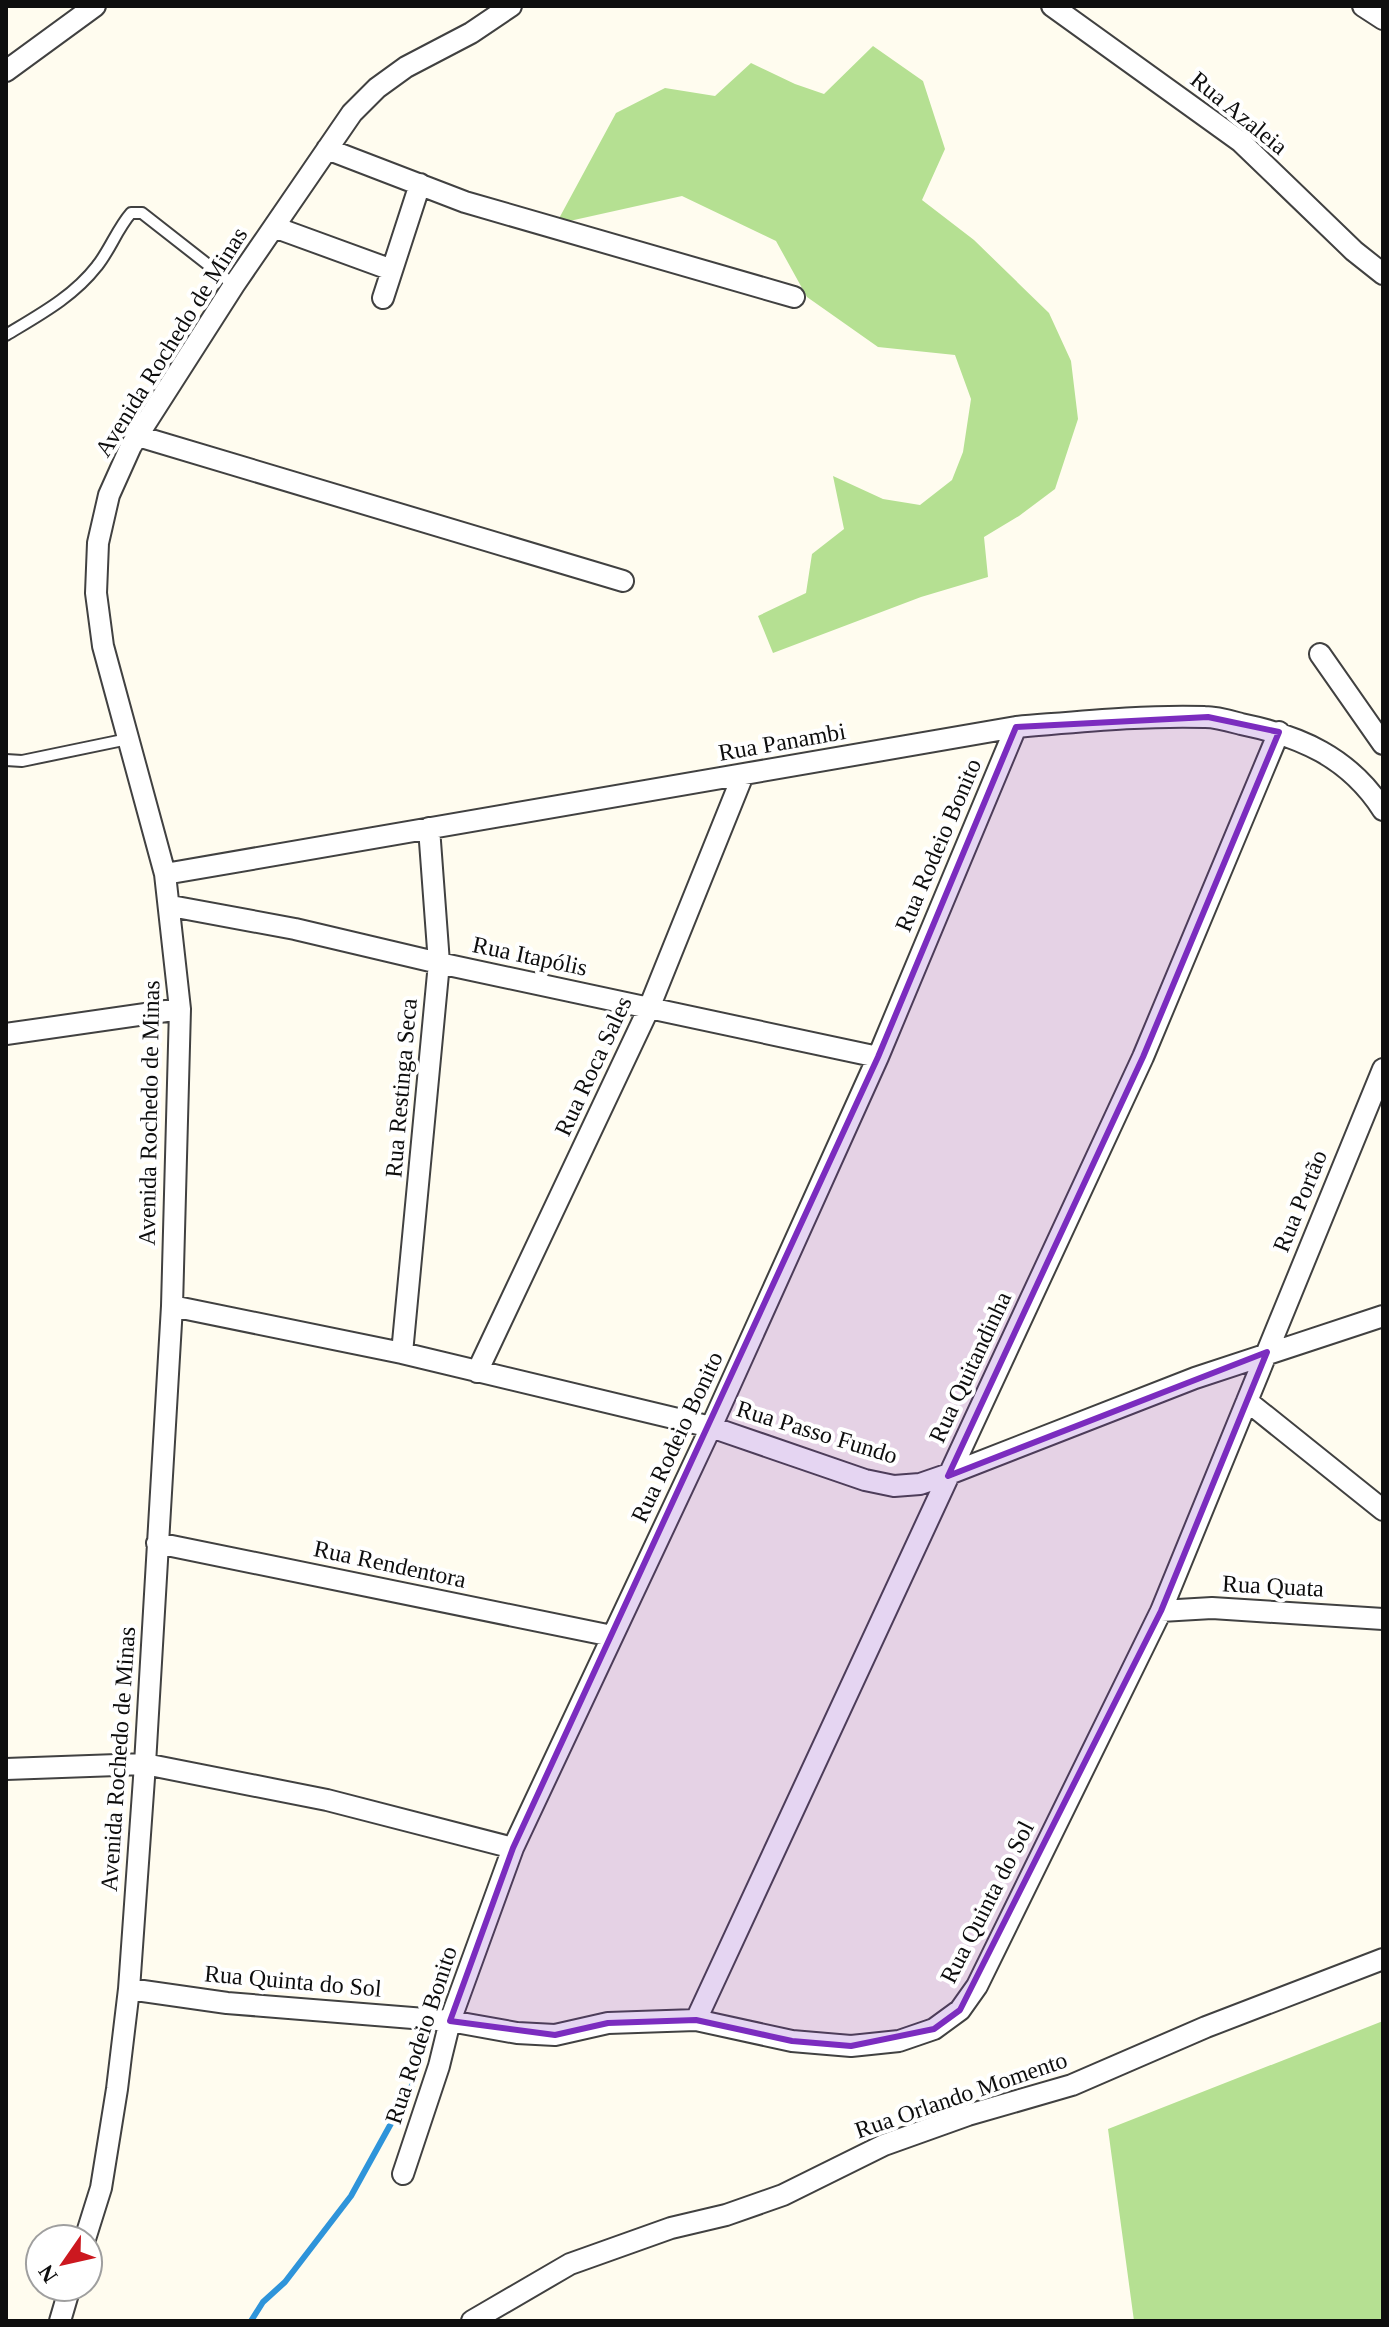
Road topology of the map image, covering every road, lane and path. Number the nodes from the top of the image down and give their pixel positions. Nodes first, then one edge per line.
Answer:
1 (95, 6) edge
2 (511, 6) edge
3 (1052, 6) edge
4 (1363, 6) edge
5 (1383, 19) edge
6 (6, 71) edge
7 (327, 149) junction
8 (420, 184) junction
9 (274, 227) junction
10 (392, 270) junction
11 (1383, 274) edge
12 (234, 285) junction
13 (794, 297) dead end
14 (383, 298) dead end
15 (6, 335) edge
16 (138, 436) junction
17 (623, 581) dead end
18 (1320, 654) dead end
19 (1016, 727) junction
20 (1279, 732) junction
21 (128, 739) junction
22 (1383, 744) edge
23 (6, 760) edge
24 (743, 775) junction
25 (1383, 810) edge
26 (429, 828) junction
27 (165, 874) junction
28 (171, 906) junction
29 (439, 963) junction
30 (649, 1008) junction
31 (180, 1009) junction
32 (6, 1034) edge
33 (878, 1057) junction
34 (1383, 1069) edge
35 (172, 1306) junction
36 (1383, 1316) edge
37 (1267, 1352) junction
38 (402, 1353) junction
39 (477, 1372) junction
40 (1247, 1401) junction
41 (711, 1427) junction
42 (949, 1474) junction
43 (1383, 1510) edge
44 (157, 1543) junction
45 (1161, 1611) junction
46 (1383, 1619) edge
47 (612, 1636) junction
48 (145, 1764) junction
49 (6, 1769) edge
50 (513, 1848) junction
51 (1383, 1959) edge
52 (129, 1989) junction
53 (696, 2020) junction
54 (450, 2021) junction
55 (403, 2174) dead end
56 (90, 2223) edge
57 (472, 2321) edge

1 - 6 street
2 - 7 street, Avenida Rochedo de Minas
3 - 11 street, Rua Azaleia
4 - 5 street
7 - 8 street
7 - 9 street, Avenida Rochedo de Minas
8 - 10 street
8 - 13 street
9 - 10 street
9 - 12 street, Avenida Rochedo de Minas
10 - 14 street
12 - 15 lane
12 - 16 street, Avenida Rochedo de Minas
16 - 17 street
16 - 21 street, Avenida Rochedo de Minas
18 - 22 street
19 - 20 street, Rua Panambi
19 - 24 street, Rua Panambi
19 - 33 street, Rua Rodeio Bonito
20 - 25 street, Rua Panambi
20 - 42 street, Rua Quitandinha
21 - 23 lane
21 - 27 street, Avenida Rochedo de Minas
24 - 26 street, Rua Panambi
24 - 30 street, Rua Roca Sales
26 - 27 street, Rua Panambi
26 - 29 street, Rua Restinga Seca
27 - 28 street, Avenida Rochedo de Minas
28 - 29 street, Rua Itapólis
28 - 31 street, Avenida Rochedo de Minas
29 - 30 street, Rua Itapólis
29 - 38 street, Rua Restinga Seca
30 - 33 street, Rua Itapólis
30 - 39 street, Rua Roca Sales
31 - 32 street
31 - 35 street, Avenida Rochedo de Minas
33 - 41 street, Rua Rodeio Bonito
34 - 37 street, Rua Portão
35 - 38 street, Rua Passo Fundo
35 - 44 street, Avenida Rochedo de Minas
36 - 37 street, Rua Passo Fundo
37 - 40 street, Rua Quinta do Sol
37 - 42 street, Rua Passo Fundo
38 - 39 street, Rua Passo Fundo
39 - 41 street, Rua Passo Fundo
40 - 43 street
40 - 45 street, Rua Quinta do Sol
41 - 42 street, Rua Passo Fundo
41 - 47 street, Rua Rodeio Bonito
42 - 53 street, Rua Quitandinha
44 - 47 street, Rua Rendentora
44 - 48 street, Avenida Rochedo de Minas
45 - 46 street, Rua Quata
45 - 53 street, Rua Quinta do Sol
47 - 50 street, Rua Rodeio Bonito
48 - 49 street
48 - 50 street
48 - 52 street, Avenida Rochedo de Minas
50 - 54 street, Rua Rodeio Bonito
51 - 57 street, Rua Orlando Momento
52 - 54 street, Rua Quinta do Sol
52 - 56 street, Avenida Rochedo de Minas
53 - 54 street, Rua Quinta do Sol
54 - 55 street, Rua Rodeio Bonito

